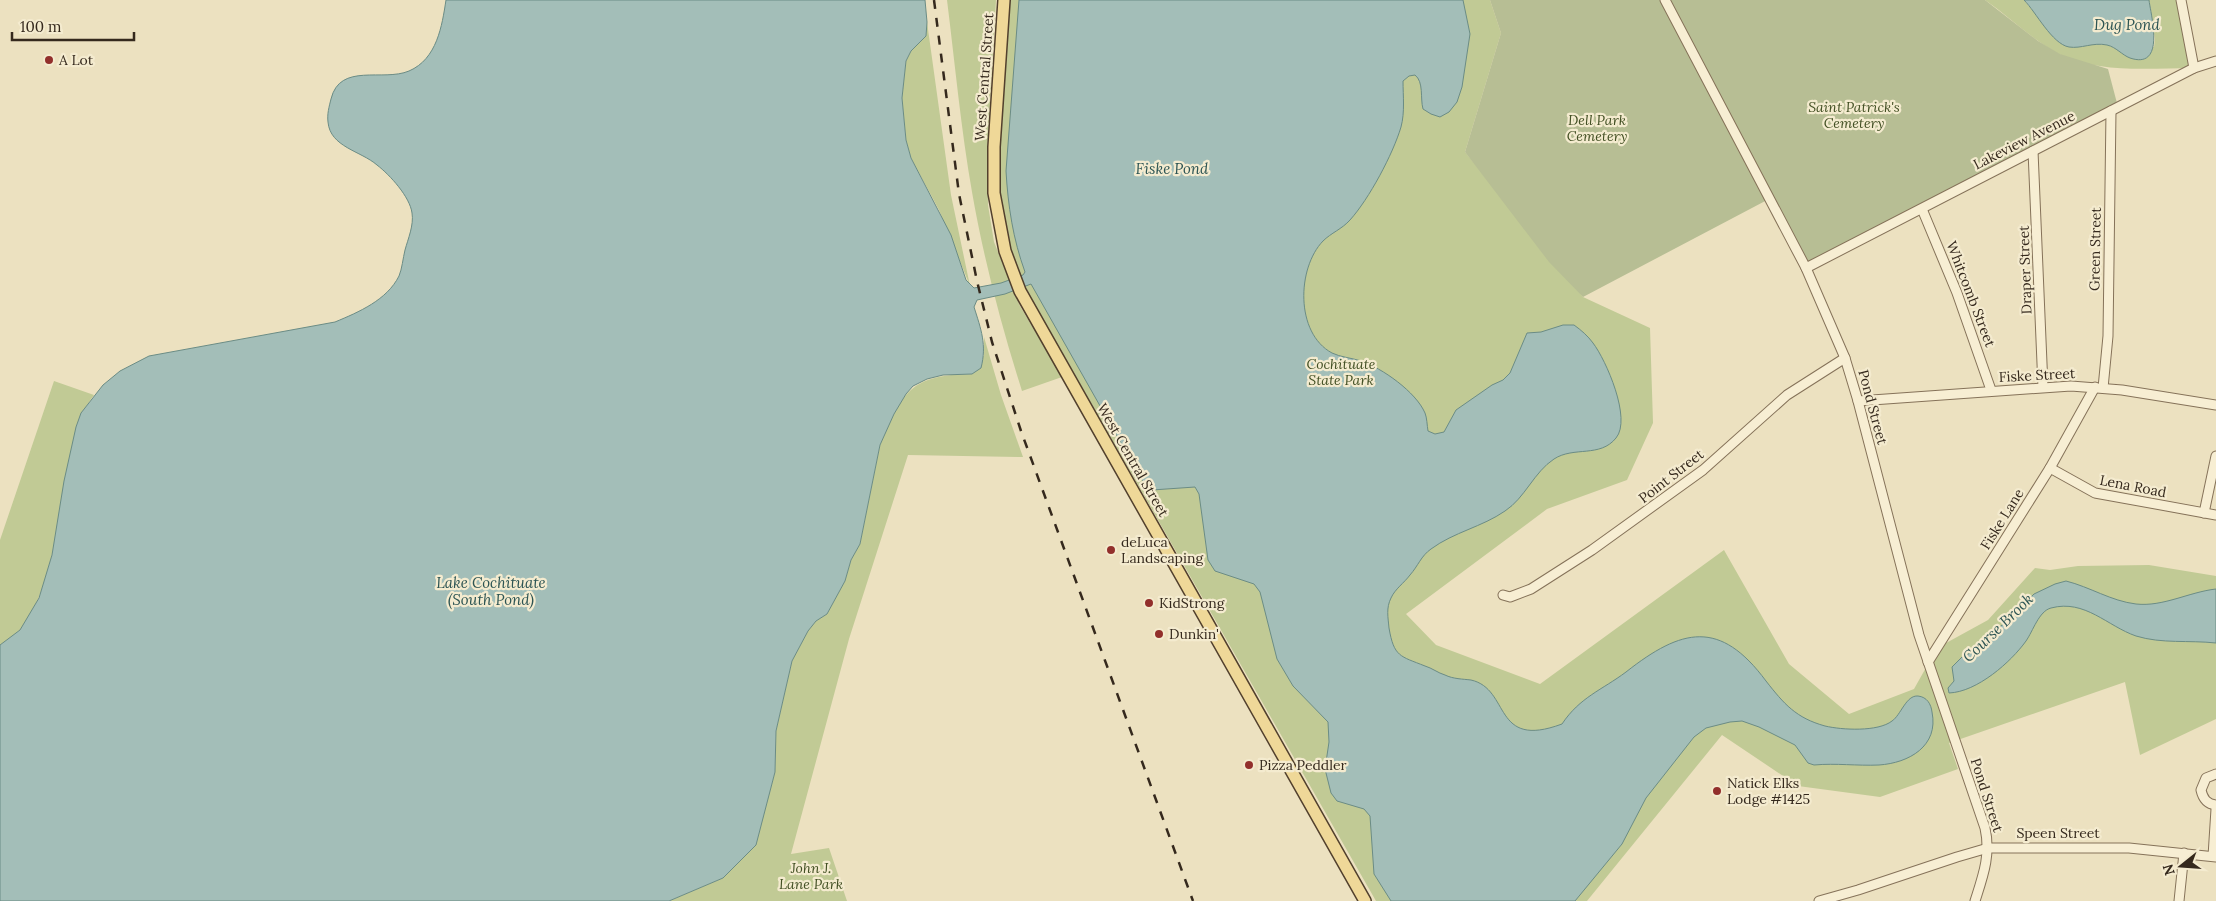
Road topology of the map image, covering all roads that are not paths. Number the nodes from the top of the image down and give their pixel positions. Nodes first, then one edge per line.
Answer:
1 (1004, 0) edge
2 (1664, 0) edge
3 (2181, 0) edge
4 (2216, 61) edge
5 (2194, 68) junction
6 (2110, 110) junction
7 (2033, 151) junction
8 (1922, 209) junction
9 (1806, 268) junction
10 (1845, 358) junction
11 (2043, 387) junction
12 (2099, 388) junction
13 (1991, 390) junction
14 (1858, 400) junction
15 (2216, 405) edge
16 (2216, 456) edge
17 (2050, 468) junction
18 (2204, 513) junction
19 (2216, 514) edge
20 (1503, 595) dead end
21 (1928, 662) junction
22 (2216, 774) edge
23 (2216, 807) edge
24 (1988, 848) junction
25 (2184, 853) junction
26 (2214, 856) edge
27 (1365, 901) edge
28 (1819, 901) edge
29 (1975, 901) edge
30 (2179, 901) edge

1 - 27 main road, West Central Street
2 - 9 street, Pond Street
3 - 5 street
4 - 5 street, Lakeview Avenue
5 - 6 street, Lakeview Avenue
6 - 7 street, Lakeview Avenue
6 - 12 street, Green Street
7 - 8 street, Lakeview Avenue
7 - 11 street, Draper Street
8 - 9 street, Lakeview Avenue
8 - 13 street, Whitcomb Street
9 - 10 street, Pond Street
10 - 14 street, Pond Street
10 - 20 street, Point Street
11 - 12 street, Fiske Street
11 - 13 street, Fiske Street
12 - 15 street, Fiske Street
12 - 17 street, Fiske Lane
13 - 14 street, Fiske Street
14 - 21 street, Pond Street
16 - 18 street
17 - 18 street, Lena Road
17 - 21 street, Fiske Lane
18 - 19 street, Lena Road
21 - 24 street, Pond Street
22 - 23 street
23 - 26 street
24 - 25 street, Speen Street
24 - 28 street, Speen Street
24 - 29 street, Pond Street
25 - 26 street, Speen Street
25 - 30 street

